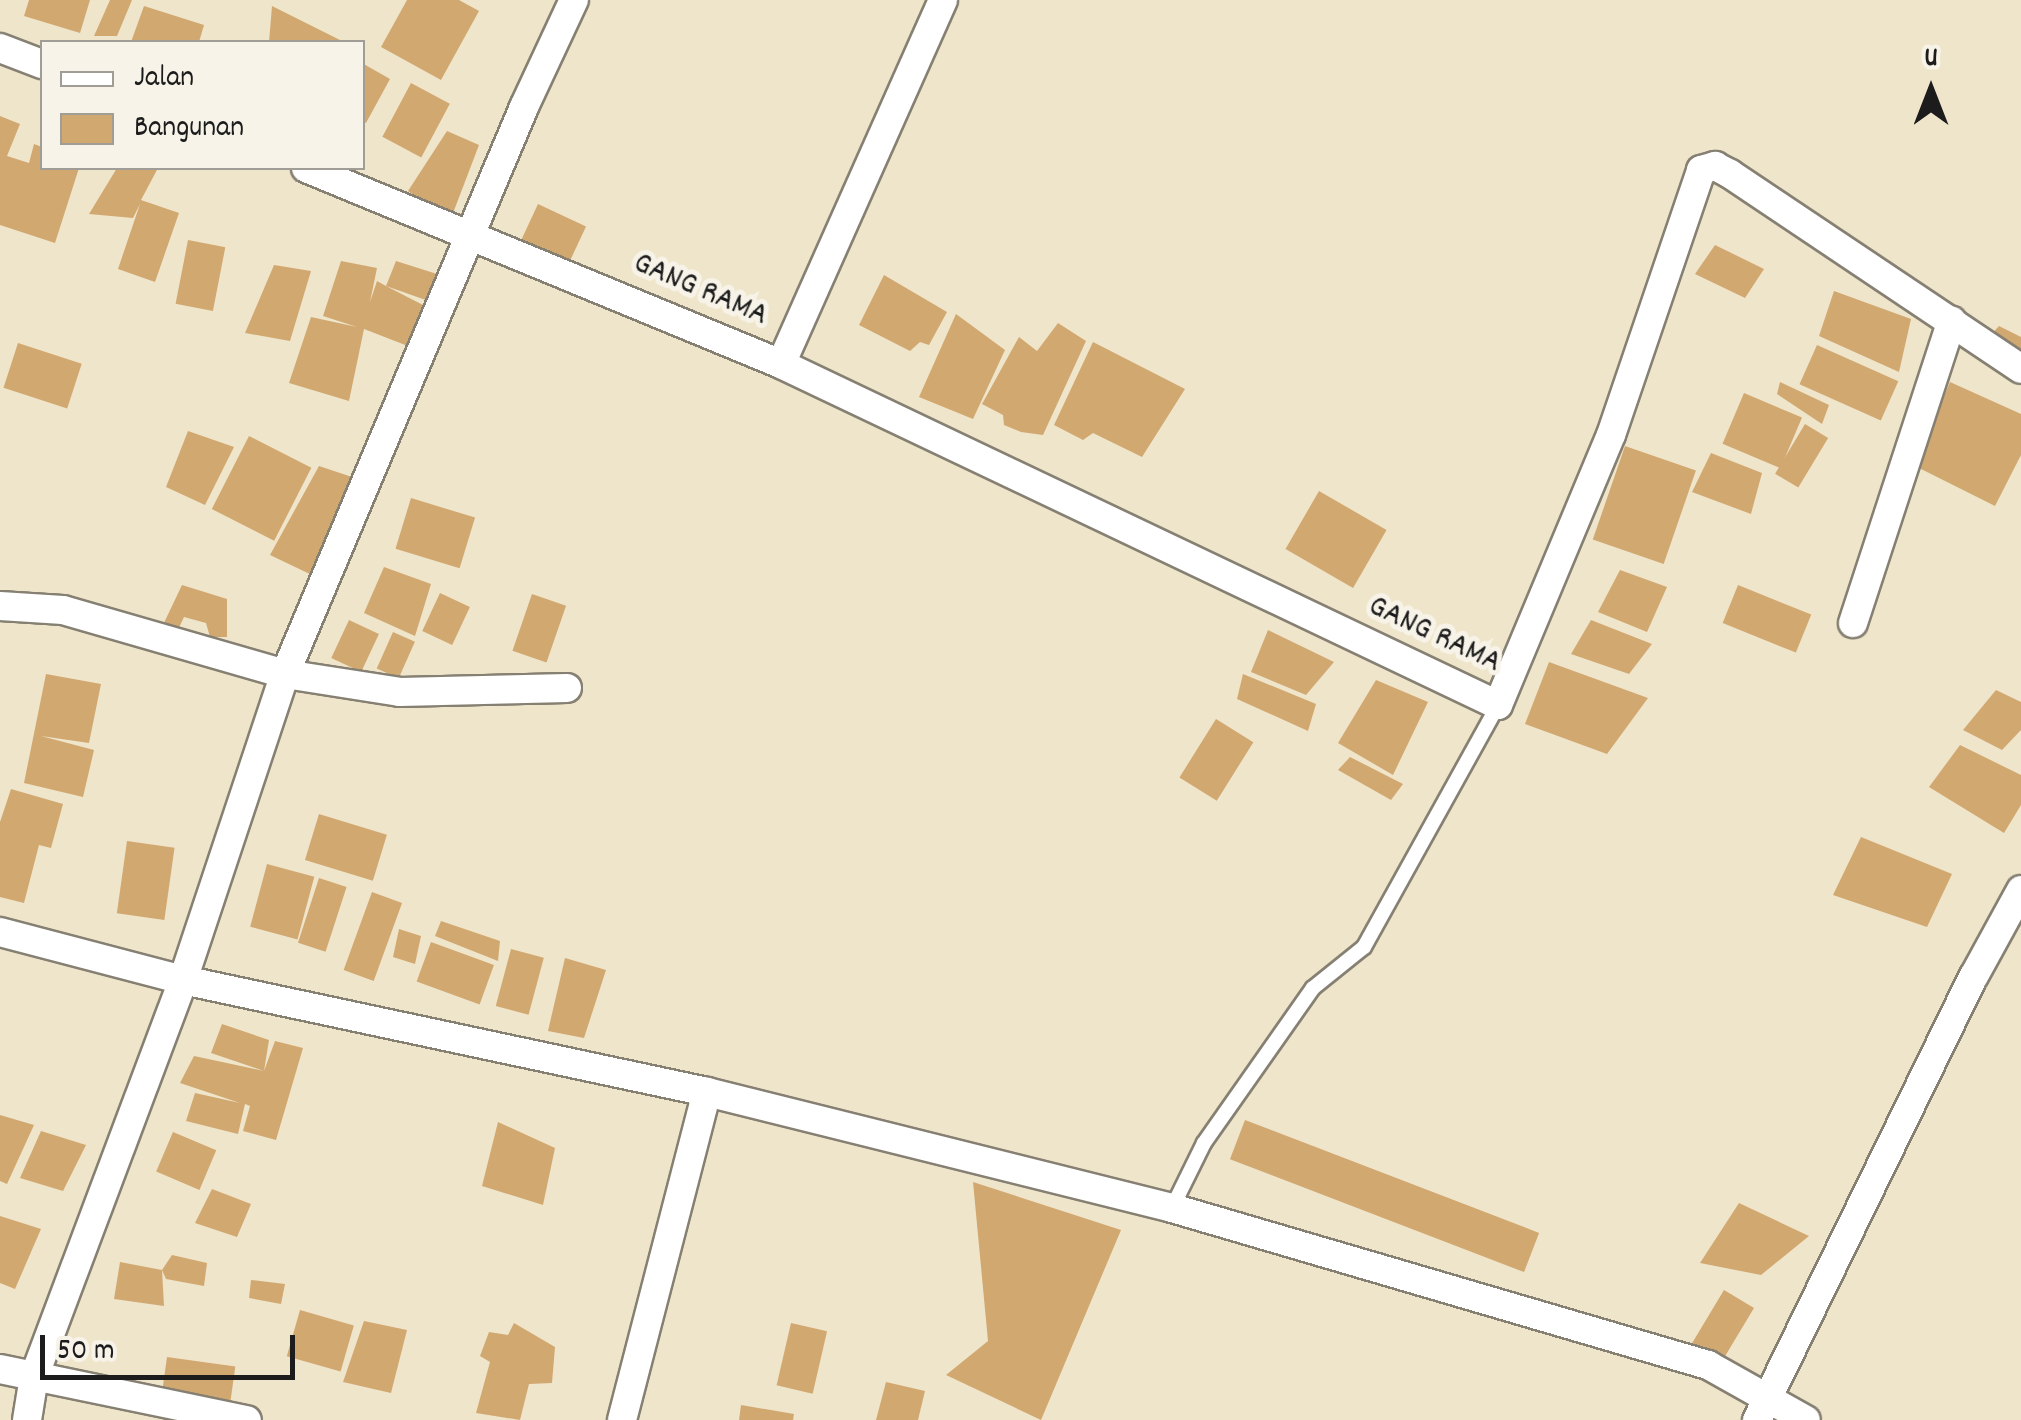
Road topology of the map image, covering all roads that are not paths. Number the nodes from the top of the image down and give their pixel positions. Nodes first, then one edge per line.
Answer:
1 (574, 0) edge
2 (943, 0) edge
3 (0, 48) edge
4 (40, 63) edge
5 (311, 170) edge
6 (472, 232) junction
7 (1952, 322) junction
8 (781, 364) junction
9 (2021, 369) edge
10 (0, 606) edge
11 (1853, 622) dead end
12 (285, 674) junction
13 (567, 688) dead end
14 (1498, 705) junction
15 (2021, 890) edge
16 (0, 932) edge
17 (183, 980) junction
18 (707, 1092) junction
19 (1172, 1208) junction
20 (0, 1369) edge
21 (34, 1377) junction
22 (1763, 1408) edge
23 (26, 1420) edge
24 (248, 1420) edge
25 (622, 1420) edge
26 (1806, 1420) edge

1 - 6 street
2 - 8 street
3 - 4 street
5 - 6 street, GANG RAMA
6 - 8 street, GANG RAMA
6 - 12 street
7 - 9 street, GANG RAMA
7 - 11 street
7 - 14 street, GANG RAMA
8 - 14 street, GANG RAMA
10 - 12 street
12 - 13 street
12 - 17 street
14 - 19 lane
15 - 22 street
16 - 17 street
17 - 18 street
17 - 21 street
18 - 19 street
18 - 25 street
19 - 22 street
20 - 21 street
21 - 23 street
21 - 24 street
22 - 26 street

